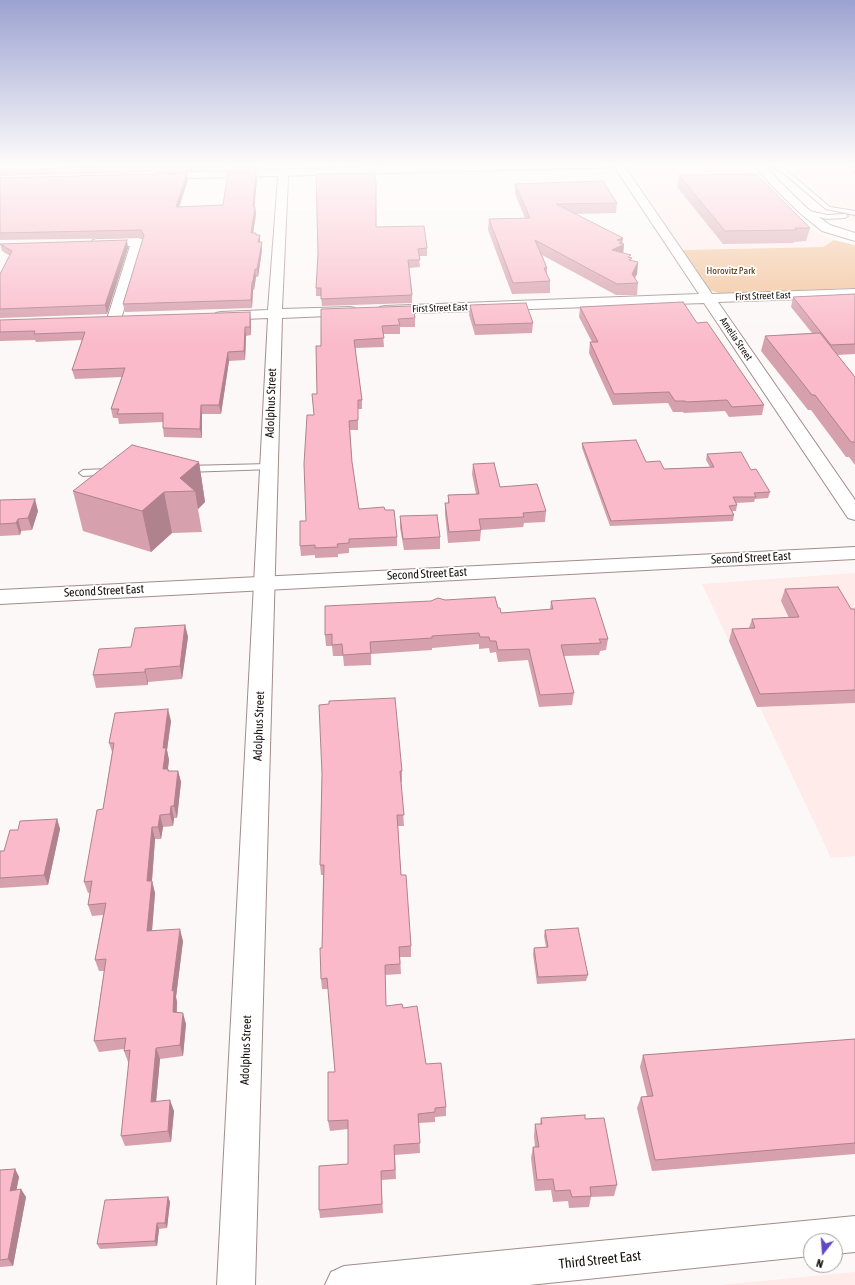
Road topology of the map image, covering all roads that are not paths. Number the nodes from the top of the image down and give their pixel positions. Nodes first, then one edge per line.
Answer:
1 (279, 224) edge
2 (658, 224) edge
3 (821, 224) edge
4 (855, 236) edge
5 (85, 243) edge
6 (855, 293) edge
7 (708, 298) junction
8 (275, 314) junction
9 (206, 316) edge
10 (114, 319) junction
11 (129, 319) edge
12 (99, 320) edge
13 (269, 467) junction
14 (175, 470) edge
15 (121, 471) edge
16 (82, 473) dead end
17 (855, 514) edge
18 (855, 553) edge
19 (264, 583) junction
20 (0, 597) edge
21 (855, 1234) edge
22 (236, 1285) edge
23 (344, 1285) edge

1 - 8 street, Adolphus Street
2 - 7 street, Amelia Street
3 - 4 street
5 - 10 street
6 - 7 street, First Street East
7 - 8 street, First Street East
7 - 17 street, Amelia Street
8 - 9 street, First Street East
8 - 13 street, Adolphus Street
10 - 11 street
10 - 12 street
13 - 14 lane
13 - 19 street, Adolphus Street
15 - 16 lane
18 - 19 street, Second Street East
19 - 20 street, Second Street East
19 - 22 street, Adolphus Street
21 - 23 street, Third Street East

